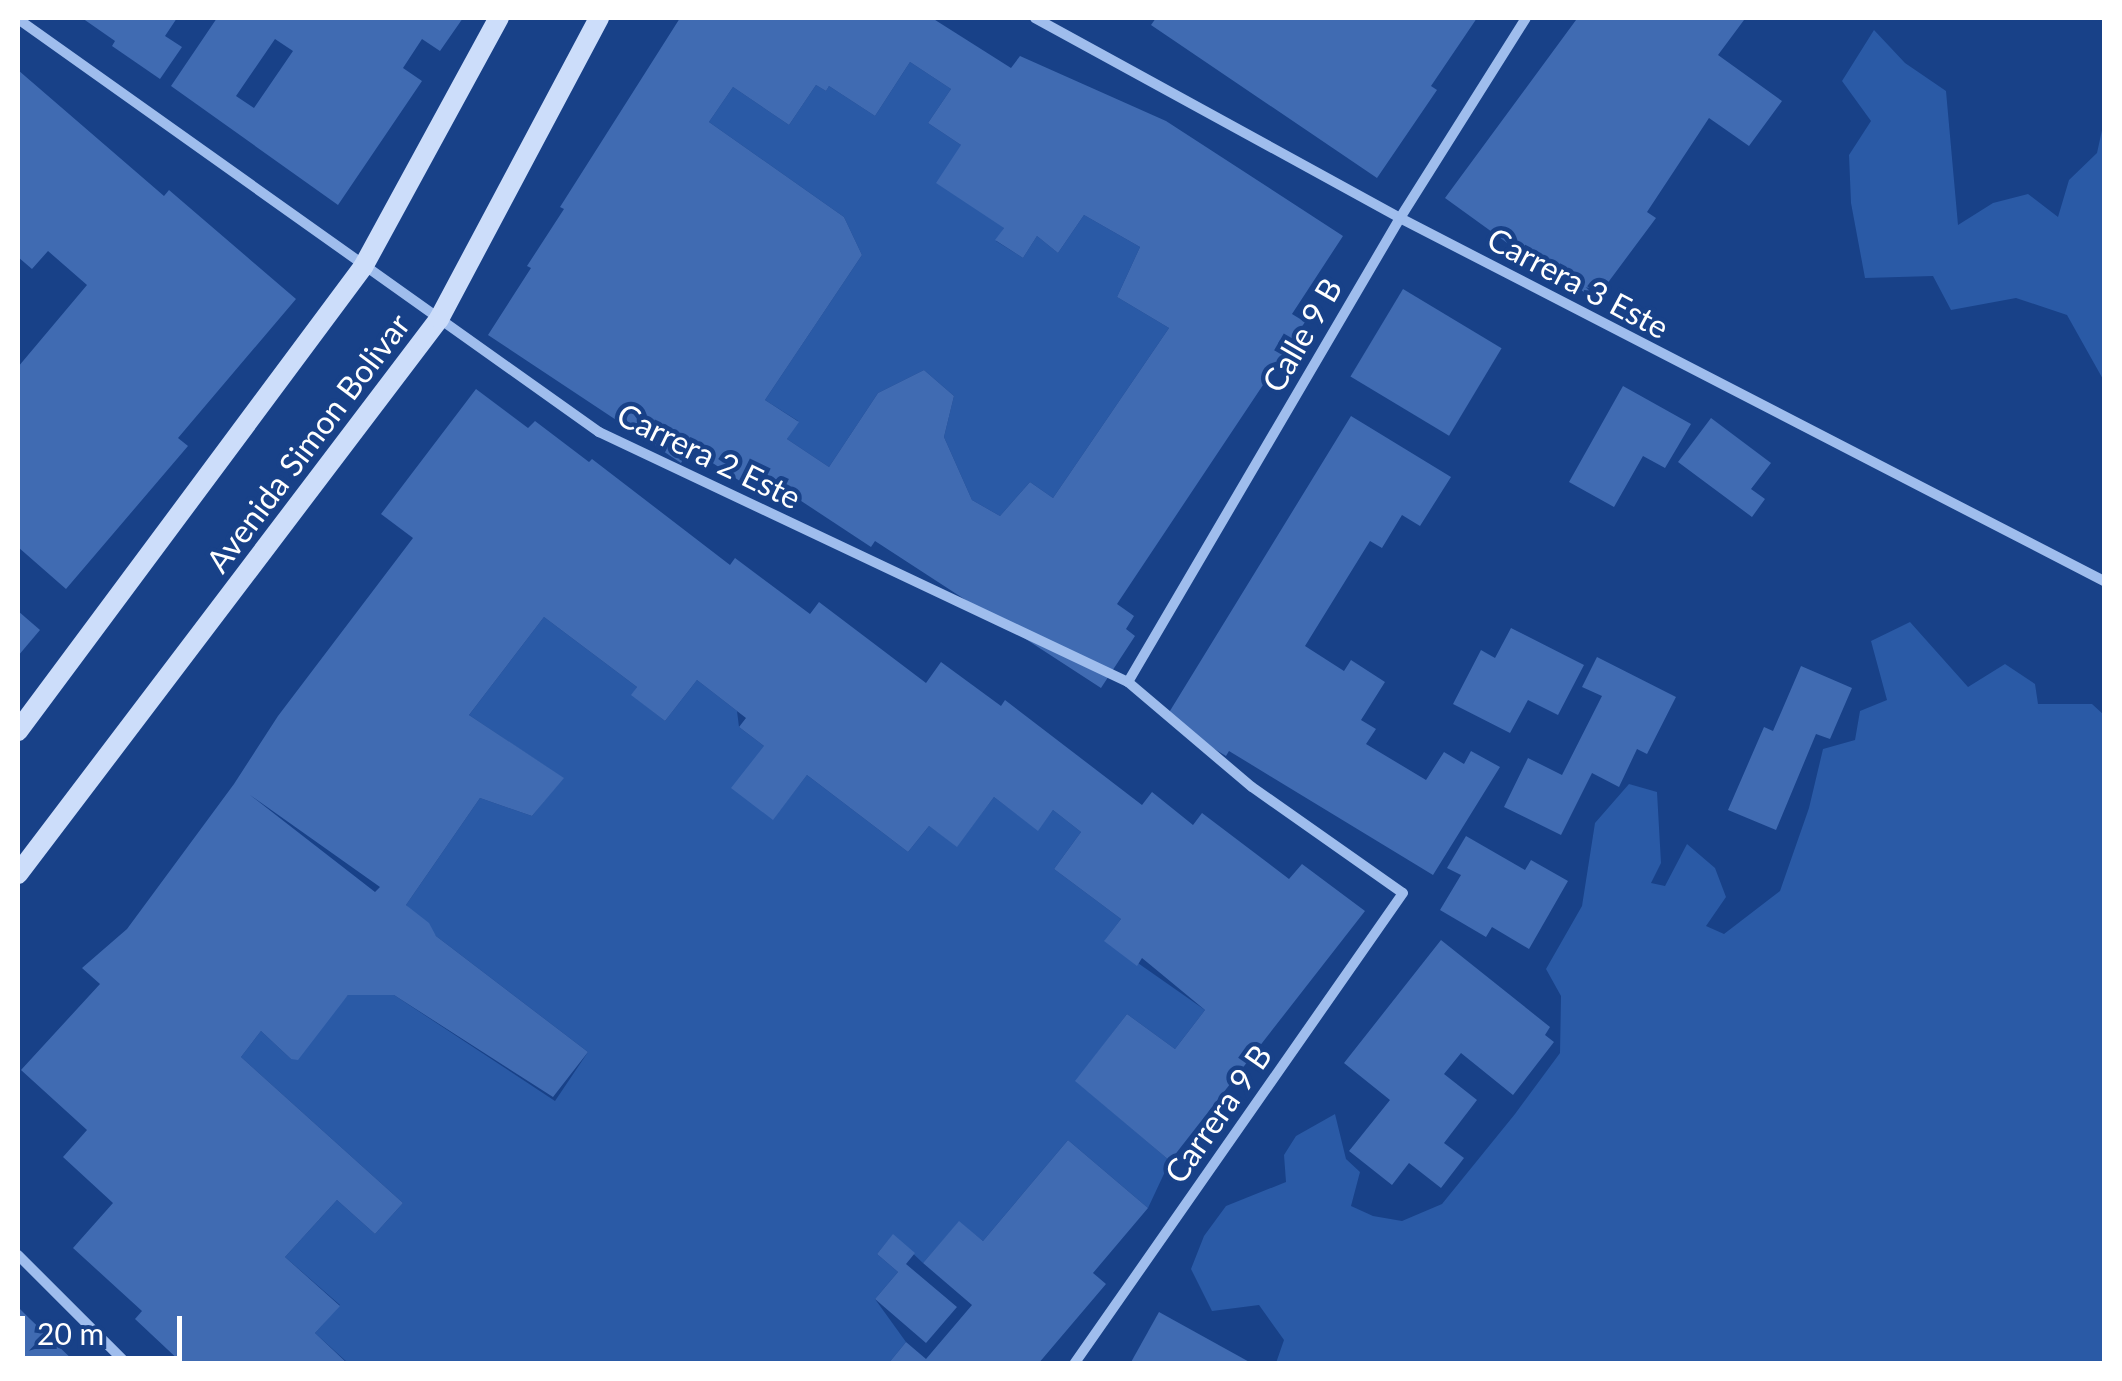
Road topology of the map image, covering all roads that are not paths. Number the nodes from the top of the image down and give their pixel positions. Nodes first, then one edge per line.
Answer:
1 (498, 18) edge
2 (600, 18) edge
3 (1035, 18) edge
4 (1526, 18) edge
5 (18, 19) edge
6 (1400, 218) junction
7 (363, 267) junction
8 (440, 319) junction
9 (2104, 581) edge
10 (1128, 682) junction
11 (18, 730) edge
12 (18, 874) edge
13 (1403, 893) joint
14 (18, 1255) edge
15 (127, 1364) edge
16 (1074, 1364) edge

1 - 7 main road, Avenida Simon Bolivar
2 - 8 main road, Avenida Simon Bolivar
3 - 6 street, Carrera 3 Este
4 - 6 street, Calle 9 B
5 - 7 street, Carrera 2 Este
6 - 9 street, Carrera 3 Este
6 - 10 street, Calle 9 B
7 - 8 street, Carrera 2 Este
7 - 11 main road, Avenida Simon Bolivar
8 - 10 street, Carrera 2 Este
8 - 12 main road, Avenida Simon Bolivar
10 - 13 street, Carrera 2 Este
13 - 16 street, Carrera 9 B
14 - 15 street

